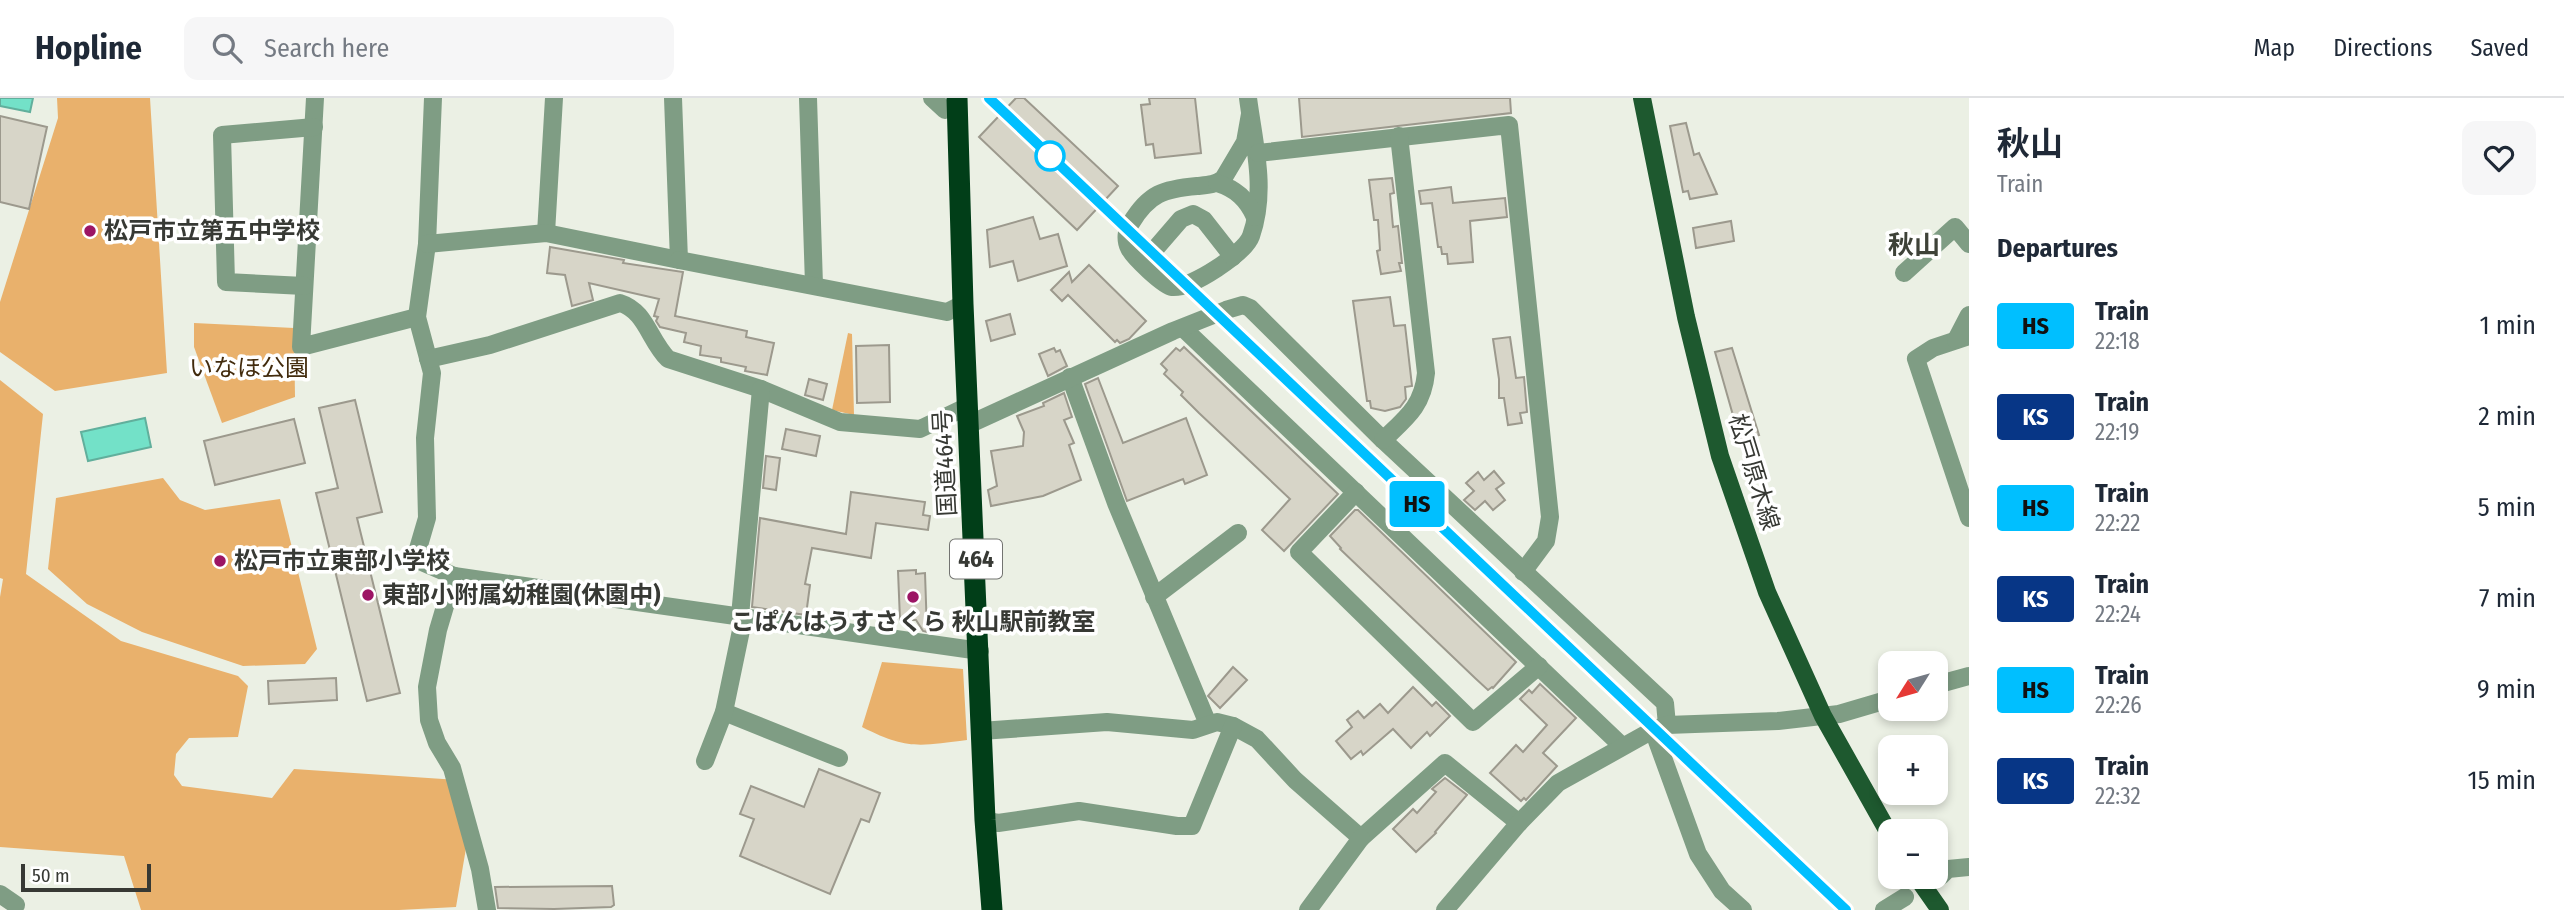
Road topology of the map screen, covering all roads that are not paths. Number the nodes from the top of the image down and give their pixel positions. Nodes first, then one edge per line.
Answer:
1 (315, 98) edge
2 (433, 98) edge
3 (554, 98) edge
4 (673, 98) edge
5 (808, 98) edge
6 (1642, 98) edge
7 (945, 102) edge
8 (1249, 106) edge
9 (314, 127) junction
10 (1399, 136) junction
11 (1258, 153) junction
12 (1217, 183) junction
13 (1255, 217) junction
14 (546, 233) junction
15 (427, 244) junction
16 (1969, 244) edge
17 (1233, 257) junction
18 (679, 260) junction
19 (1143, 263) junction
20 (1904, 273) dead end
21 (814, 285) junction
22 (304, 286) junction
23 (963, 304) junction
24 (1969, 315) edge
25 (418, 317) junction
26 (1183, 328) junction
27 (1963, 338) edge
28 (428, 359) junction
29 (1070, 377) junction
30 (761, 389) junction
31 (969, 415) junction
32 (1383, 440) junction
33 (1356, 492) junction
34 (1969, 518) edge
35 (1238, 533) dead end
36 (1523, 572) junction
37 (454, 576) junction
38 (1154, 597) junction
39 (742, 616) junction
40 (980, 651) junction
41 (1539, 666) junction
42 (1969, 676) edge
43 (1948, 682) edge
44 (1878, 703) edge
45 (724, 712) junction
46 (1823, 716) junction
47 (1208, 724) junction
48 (1233, 726) junction
49 (1660, 728) junction
50 (981, 731) junction
51 (1622, 746) junction
52 (839, 758) dead end
53 (705, 761) dead end
54 (1881, 819) edge
55 (985, 820) junction
56 (1519, 823) junction
57 (1361, 838) junction
58 (1969, 867) edge
59 (1948, 869) edge
60 (1925, 889) edge
61 (0, 894) edge
62 (1905, 897) dead end
63 (16, 905) dead end
64 (487, 910) edge
65 (992, 910) edge
66 (1308, 910) edge
67 (1446, 910) edge
68 (1742, 910) edge
69 (1884, 910) edge
70 (1940, 910) edge

1 - 9 street
2 - 15 street
3 - 14 street
4 - 18 street
5 - 21 street
6 - 46 main road, 松戸原木線
7 - 23 highway, 国道464号 / 464
8 - 11 street
8 - 12 street
9 - 22 street
9 - 22 street
10 - 11 street
10 - 32 street
10 - 36 street
11 - 13 street
12 - 13 street
12 - 19 street
13 - 17 street
14 - 15 street
14 - 18 street
15 - 25 street
16 - 20 street
17 - 19 street
17 - 19 street
18 - 21 street
21 - 23 street
22 - 25 street
23 - 31 highway, 国道464号 / 464
24 - 27 street
25 - 28 street
26 - 29 street
26 - 32 street
26 - 33 street
27 - 34 street
28 - 30 street
28 - 37 street
29 - 31 street
29 - 38 street
30 - 31 street
30 - 39 street
31 - 40 highway, 国道464号 / 464
32 - 36 street
33 - 41 street
33 - 41 street
35 - 38 street
36 - 49 street
37 - 39 street
37 - 64 street
38 - 47 street
39 - 40 street
39 - 45 street
40 - 50 highway, 国道464号 / 464
41 - 51 street
42 - 43 street
44 - 46 street
45 - 52 street
45 - 53 street
46 - 49 street
46 - 54 main road, 松戸原木線
47 - 48 street
47 - 50 street
48 - 55 street
48 - 57 street
49 - 51 street
49 - 68 street
50 - 55 highway, 国道464号 / 464
51 - 56 street
55 - 65 highway, 国道464号 / 464
56 - 57 street
56 - 67 street
57 - 66 street
58 - 59 street
60 - 70 main road
61 - 63 street
62 - 69 street

